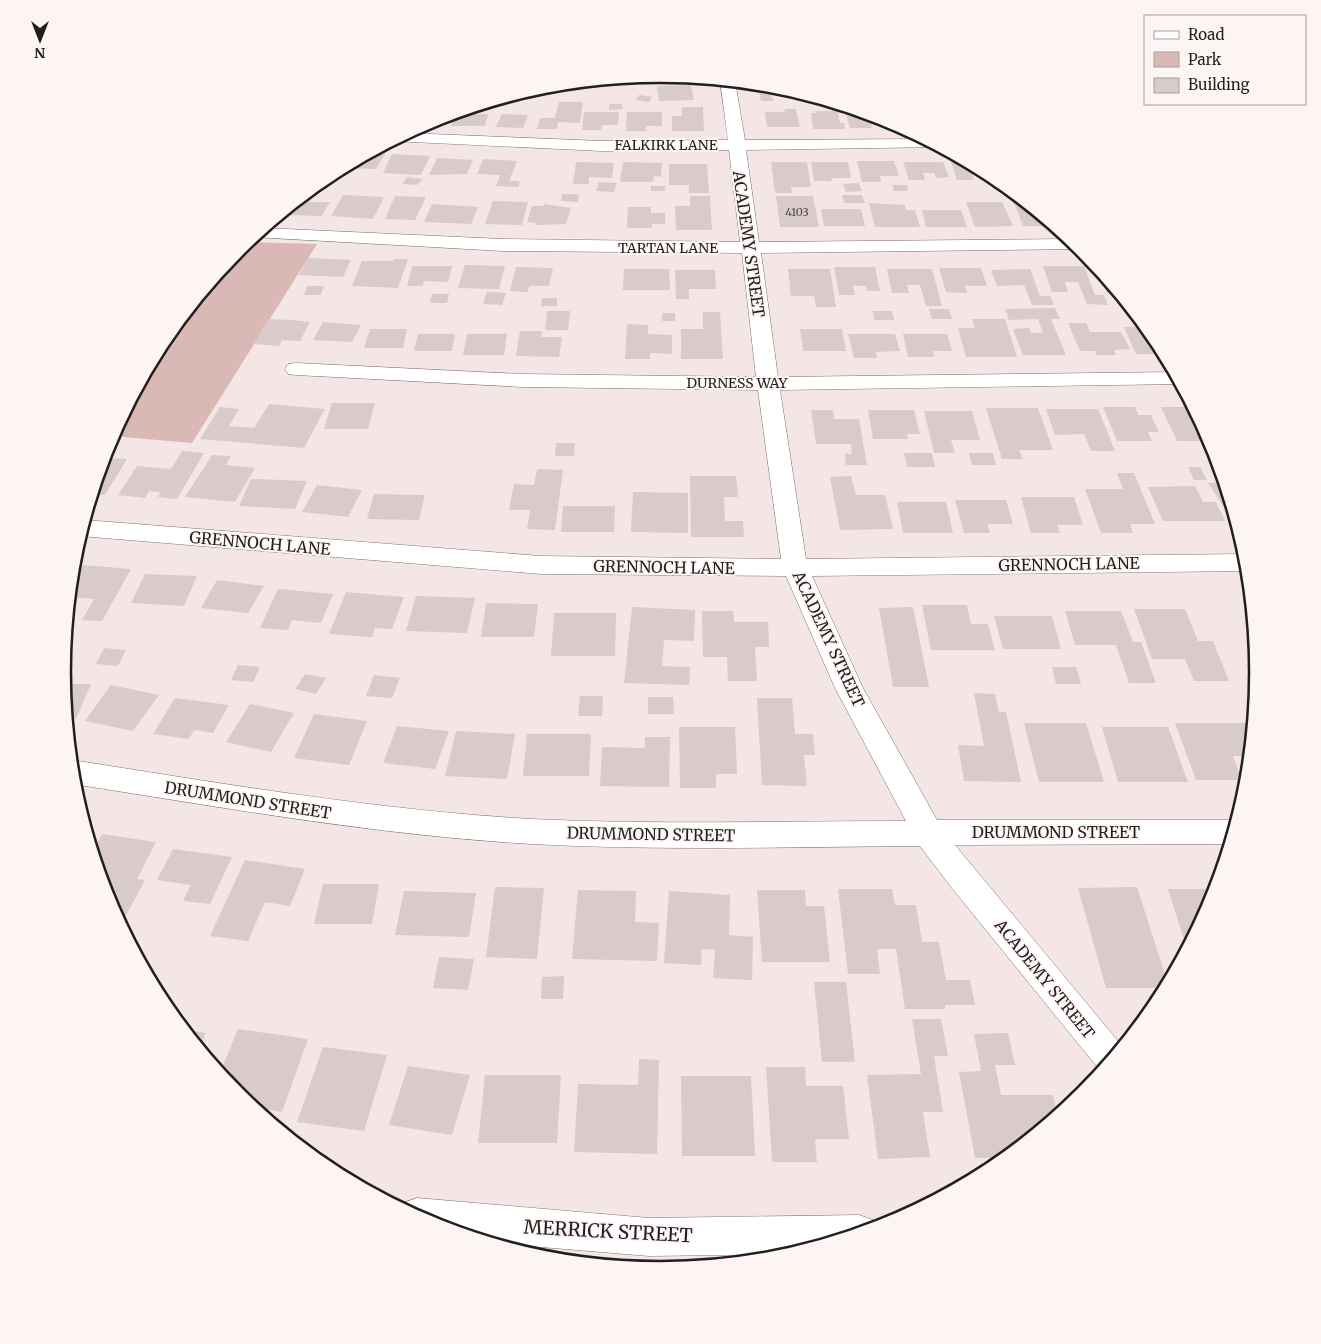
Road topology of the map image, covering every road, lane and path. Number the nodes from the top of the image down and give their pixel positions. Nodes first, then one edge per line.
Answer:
1 (729, 87) edge
2 (412, 139) edge
3 (921, 144) edge
4 (736, 145) junction
5 (267, 233) edge
6 (1066, 245) edge
7 (750, 248) junction
8 (296, 369) dead end
9 (1172, 378) edge
10 (768, 383) junction
11 (89, 529) edge
12 (1239, 562) edge
13 (795, 568) junction
14 (80, 773) edge
15 (1228, 831) edge
16 (928, 833) junction
17 (1108, 1056) edge
18 (443, 1219) edge
19 (835, 1234) edge

1 - 4 street, ACADEMY STREET
2 - 4 street, FALKIRK LANE
3 - 4 street, FALKIRK LANE
4 - 7 street, ACADEMY STREET
5 - 7 street, TARTAN LANE
6 - 7 street, TARTAN LANE
7 - 10 street, ACADEMY STREET
8 - 10 street, DURNESS WAY
9 - 10 street, DURNESS WAY
10 - 13 street, ACADEMY STREET
11 - 13 street, GRENNOCH LANE
12 - 13 street, GRENNOCH LANE
13 - 16 street, ACADEMY STREET
14 - 16 street, DRUMMOND STREET
15 - 16 street, DRUMMOND STREET
16 - 17 street, ACADEMY STREET
18 - 19 street, MERRICK STREET

